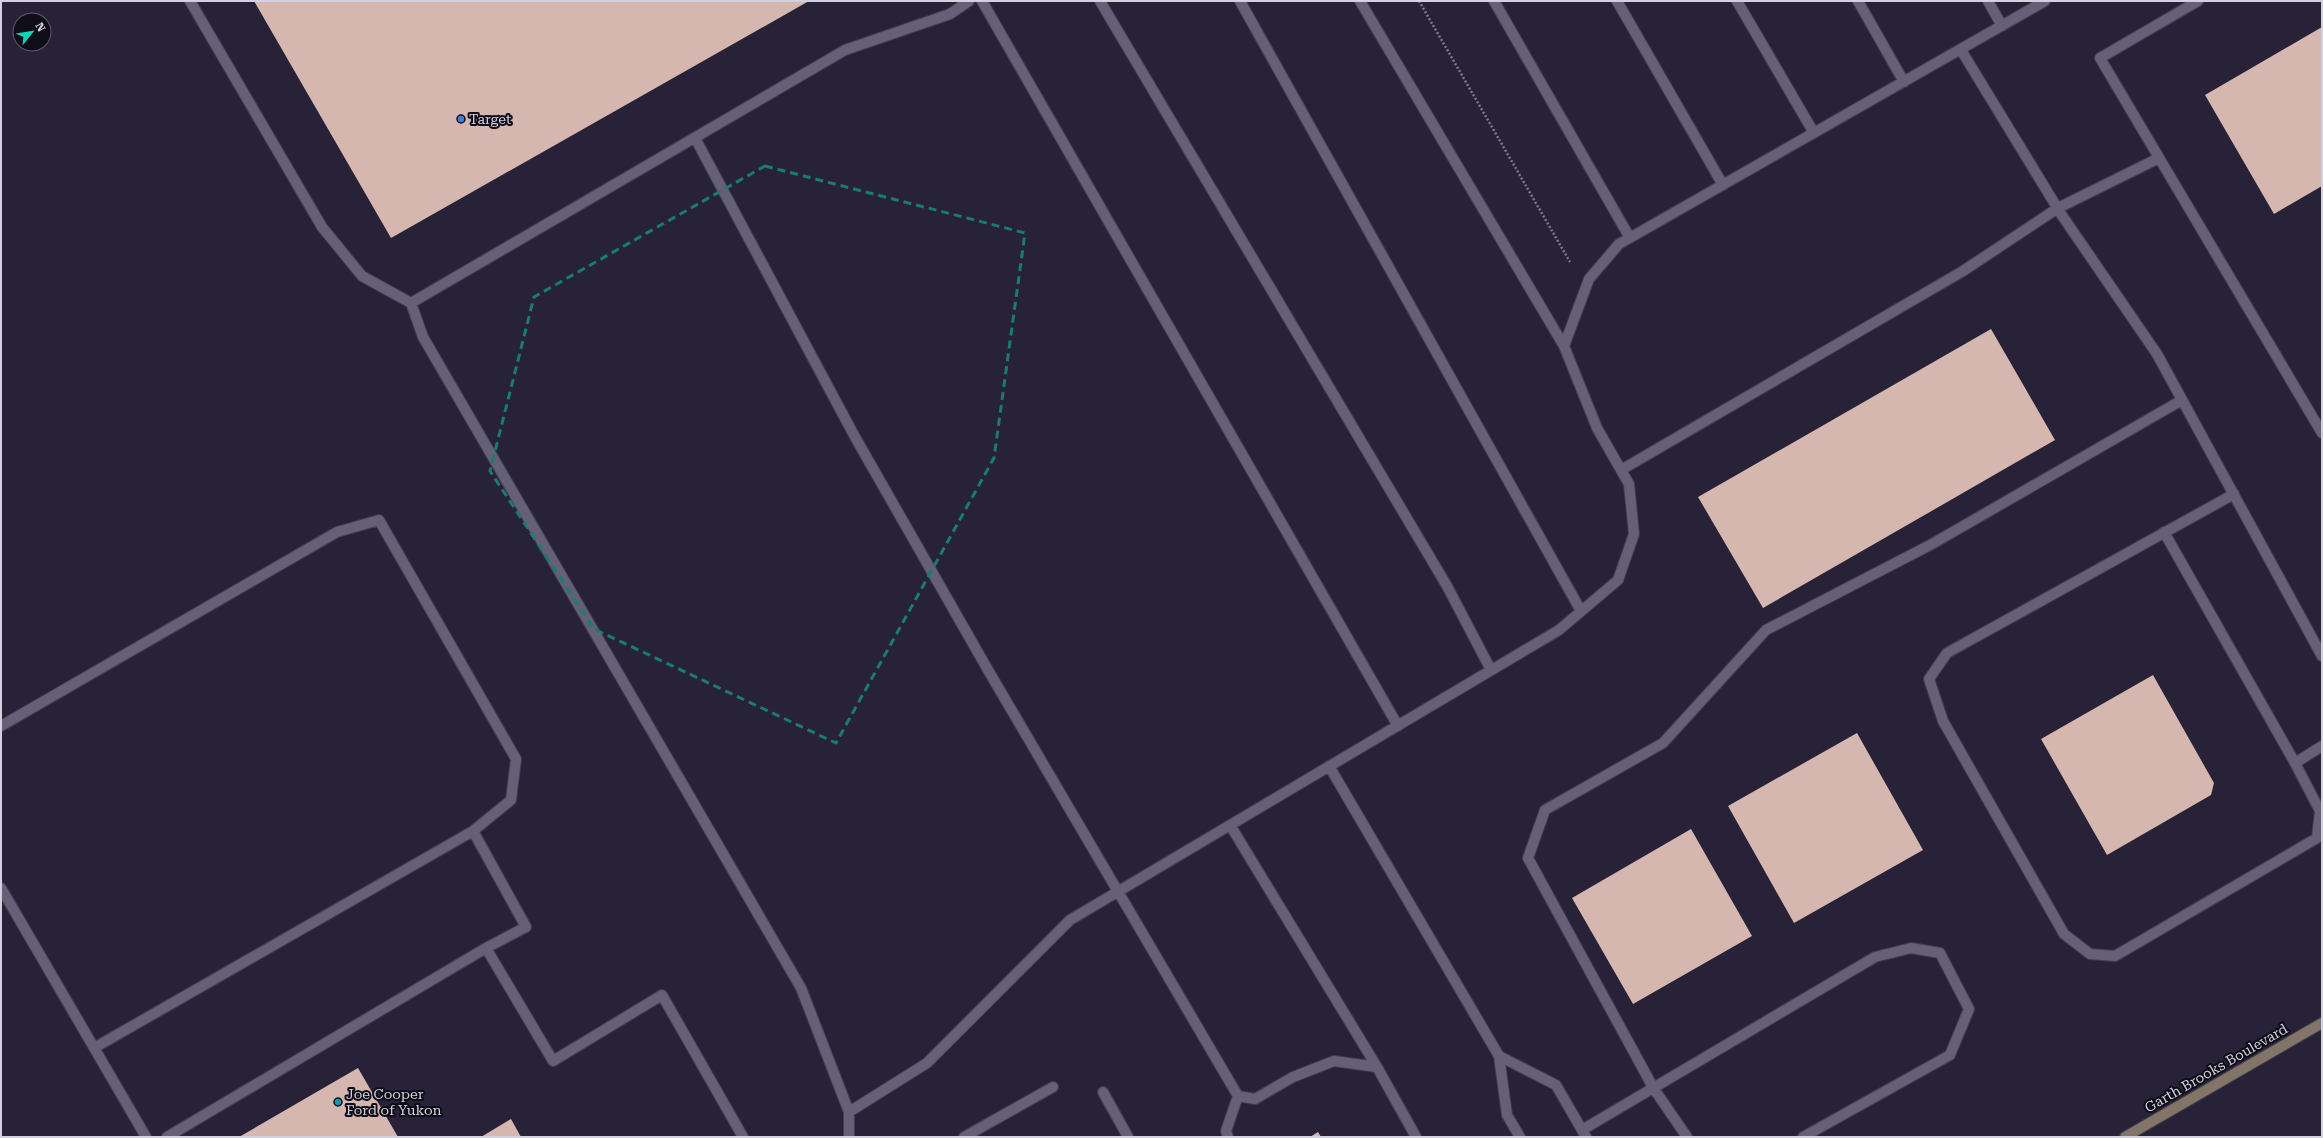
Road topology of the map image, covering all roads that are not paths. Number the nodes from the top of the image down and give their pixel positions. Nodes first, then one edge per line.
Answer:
1 (190, 1) edge
2 (969, 1) edge
3 (982, 1) edge
4 (1100, 1) edge
5 (1240, 1) edge
6 (1360, 1) edge
7 (1494, 1) edge
8 (1617, 1) edge
9 (1737, 1) edge
10 (1858, 1) edge
11 (1988, 1) edge
12 (2045, 1) edge
13 (2198, 1) edge
14 (2002, 26) junction
15 (1961, 50) junction
16 (1904, 82) junction
17 (1814, 133) junction
18 (695, 138) junction
19 (2159, 158) junction
20 (1723, 185) junction
21 (2058, 208) junction
22 (1630, 238) junction
23 (411, 303) junction
24 (1564, 346) junction
25 (2182, 400) junction
26 (2322, 433) edge
27 (1621, 470) junction
28 (2234, 494) junction
29 (2164, 532) junction
30 (1581, 611) junction
31 (2322, 656) edge
32 (1491, 670) junction
33 (1, 726) edge
34 (1398, 726) junction
35 (2322, 746) edge
36 (2295, 763) junction
37 (1329, 766) junction
38 (1230, 825) junction
39 (473, 831) junction
40 (1, 888) edge
41 (1119, 891) junction
42 (486, 948) junction
43 (2322, 1023) edge
44 (94, 1048) junction
45 (1499, 1056) junction
46 (1377, 1067) junction
47 (1053, 1087) dead end
48 (1654, 1089) junction
49 (1103, 1092) dead end
50 (1238, 1096) junction
51 (849, 1112) junction
52 (1584, 1134) edge
53 (146, 1137) edge
54 (167, 1137) edge
55 (743, 1137) edge
56 (849, 1137) edge
57 (964, 1137) edge
58 (1128, 1137) edge
59 (1228, 1137) edge
60 (1416, 1137) edge
61 (1520, 1137) edge
62 (1687, 1137) edge
63 (1803, 1137) edge
64 (2125, 1137) edge

1 - 23 lane
2 - 18 lane
3 - 34 lane
4 - 32 lane
5 - 30 lane
6 - 24 lane
7 - 22 lane
8 - 20 lane
9 - 17 lane
10 - 16 lane
11 - 14 lane
12 - 14 lane
13 - 19 lane
14 - 15 lane
15 - 16 lane
15 - 21 lane
16 - 17 lane
17 - 20 lane
18 - 23 lane
18 - 41 lane
19 - 21 lane
19 - 26 lane
20 - 22 lane
21 - 25 lane
21 - 27 lane
22 - 24 lane
23 - 51 lane
24 - 27 lane
25 - 28 lane
25 - 48 lane
27 - 30 lane
28 - 29 lane
28 - 31 lane
29 - 36 lane
29 - 36 lane
30 - 32 lane
32 - 34 lane
33 - 39 lane
34 - 37 lane
35 - 36 lane
37 - 38 lane
37 - 45 lane
38 - 41 lane
38 - 46 lane
39 - 42 lane
39 - 44 lane
40 - 44 lane
41 - 50 lane
41 - 51 lane
42 - 54 lane
42 - 55 lane
43 - 64 street, Garth Brooks Boulevard
44 - 53 lane
45 - 52 lane
45 - 61 lane
46 - 50 lane
46 - 60 lane
47 - 57 lane
48 - 52 lane
48 - 62 lane
48 - 63 lane
49 - 58 lane
50 - 59 lane
51 - 56 lane

